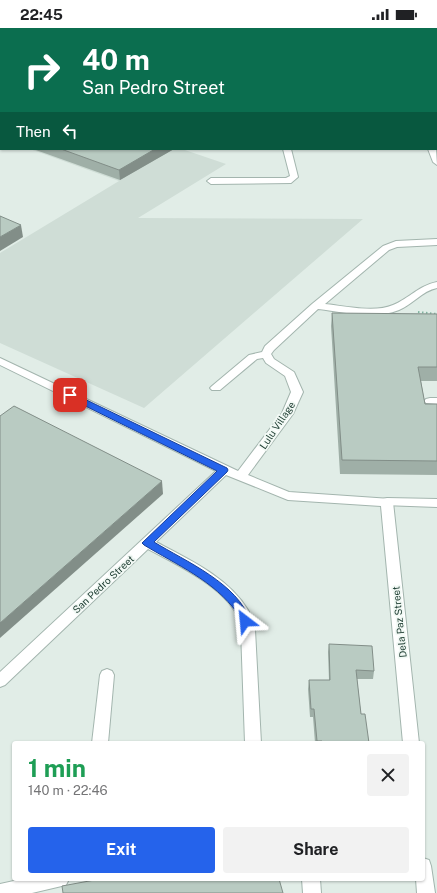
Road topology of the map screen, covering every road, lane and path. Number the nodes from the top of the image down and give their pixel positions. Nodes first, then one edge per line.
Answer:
1 (287, 150) edge
2 (432, 150) edge
3 (437, 162) edge
4 (211, 181) dead end
5 (437, 242) edge
6 (437, 285) edge
7 (316, 306) junction
8 (266, 354) junction
9 (0, 361) edge
10 (216, 388) dead end
11 (224, 470) junction
12 (240, 477) junction
13 (387, 502) junction
14 (437, 503) edge
15 (147, 543) junction
16 (107, 675) dead end
17 (0, 681) edge
18 (100, 741) edge
19 (253, 741) edge
20 (411, 741) edge
21 (51, 881) edge
22 (311, 881) edge
23 (425, 881) edge
24 (0, 892) edge
25 (312, 893) edge
26 (426, 893) edge

1 - 4 street
2 - 3 street
5 - 7 street
6 - 7 street
7 - 8 street
8 - 10 street
8 - 12 street, Lulu Village
9 - 11 street
11 - 12 street
11 - 15 street, San Pedro Street
12 - 13 street
13 - 14 street
13 - 20 street, Dela Paz Street
15 - 17 street, San Pedro Street
15 - 19 street
16 - 18 street
21 - 24 street
22 - 25 street
23 - 26 street

